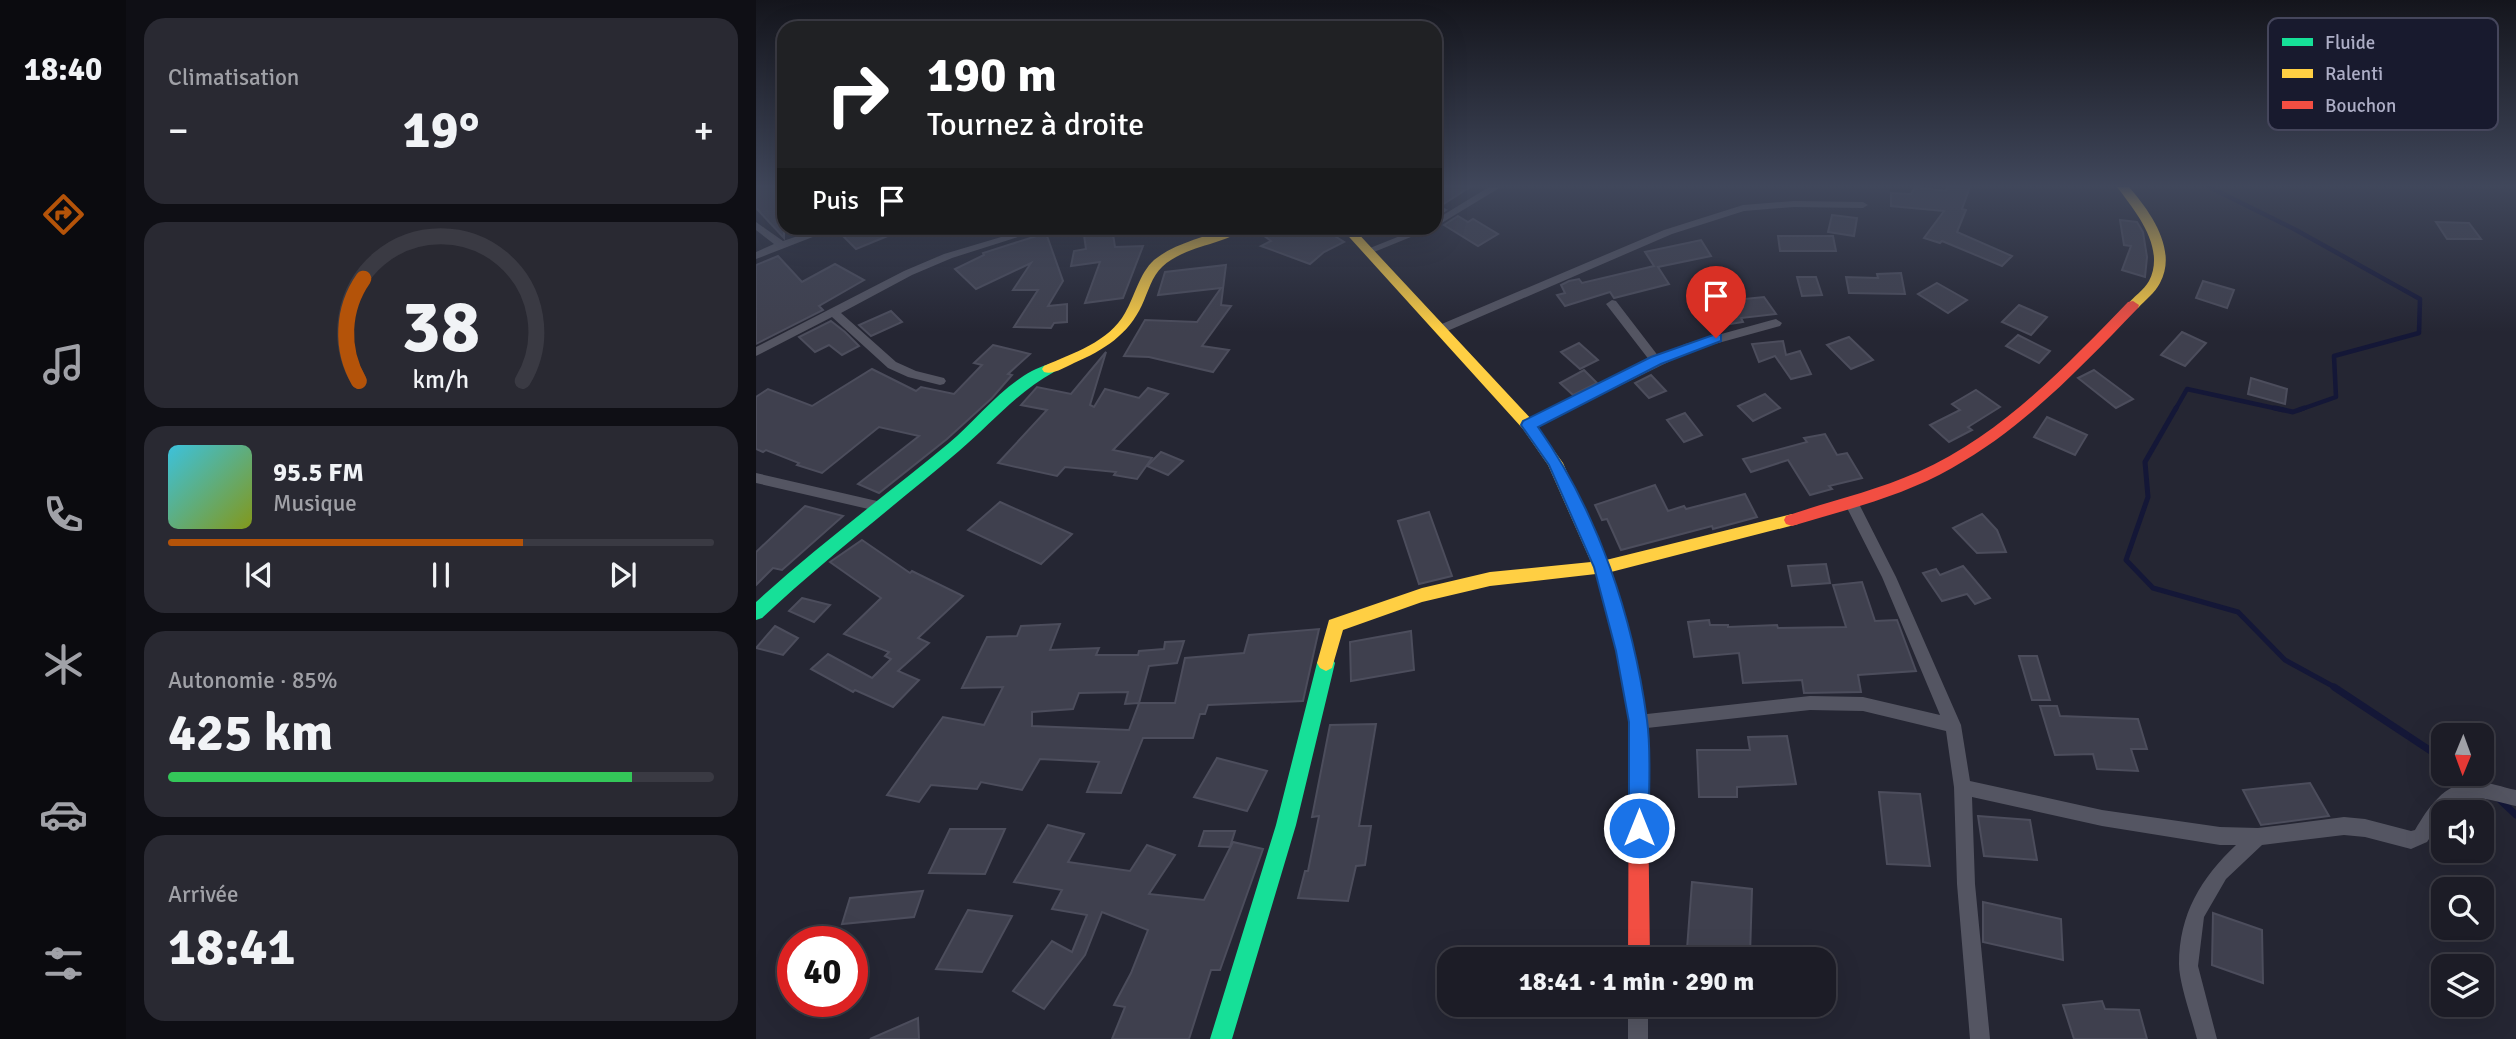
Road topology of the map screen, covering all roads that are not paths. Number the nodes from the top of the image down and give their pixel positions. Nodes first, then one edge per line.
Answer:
1 (770, 235) edge
2 (809, 235) edge
3 (1016, 235) edge
4 (1220, 235) edge
5 (1355, 235) edge
6 (1408, 235) edge
7 (1660, 235) edge
8 (2154, 235) edge
9 (782, 245) junction
10 (1370, 250) junction
11 (756, 256) edge
12 (1612, 304) dead end
13 (834, 313) junction
14 (1776, 323) dead end
15 (1441, 329) junction
16 (756, 352) edge
17 (1656, 361) junction
18 (940, 381) dead end
19 (1528, 425) junction
20 (756, 478) edge
21 (1851, 502) junction
22 (877, 506) junction
23 (1603, 567) junction
24 (756, 613) edge
25 (1638, 722) junction
26 (1953, 725) junction
27 (1964, 787) junction
28 (2516, 797) edge
29 (2258, 837) junction
30 (1639, 947) edge
31 (1639, 1017) edge
32 (1221, 1039) edge
33 (1638, 1039) edge
34 (1980, 1039) edge
35 (2207, 1039) edge

1 - 9 street
2 - 9 street
3 - 13 street
4 - 22 street
5 - 10 street
6 - 10 street
7 - 15 street
8 - 21 street
9 - 11 street
10 - 15 street
12 - 17 street
13 - 16 street
13 - 18 street
14 - 17 street
15 - 19 street
17 - 19 street
19 - 23 street
20 - 22 street
21 - 23 street
21 - 26 street
22 - 24 street
23 - 25 street
23 - 32 street
25 - 26 street
25 - 30 street
26 - 27 street
27 - 29 street
27 - 34 street
28 - 29 street
29 - 35 street
31 - 33 street

